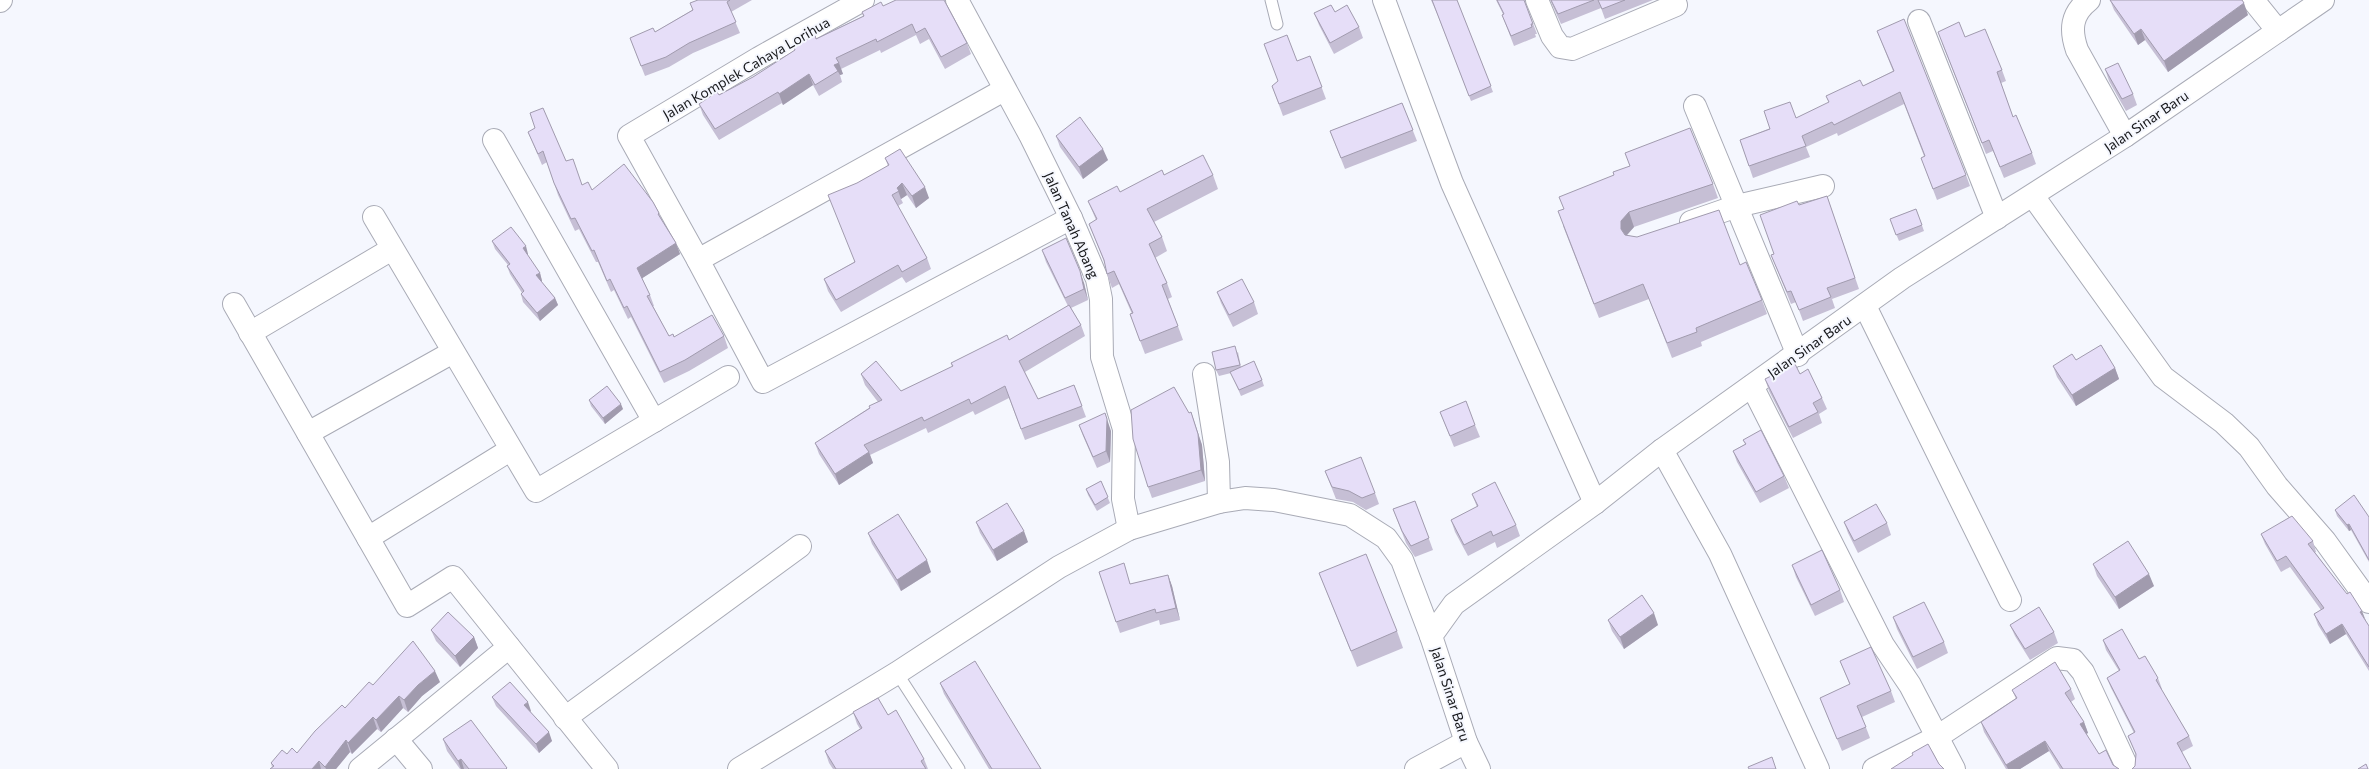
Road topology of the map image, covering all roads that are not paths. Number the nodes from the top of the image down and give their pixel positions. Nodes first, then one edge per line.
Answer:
1 (863, 0) edge
2 (957, 0) edge
3 (1271, 0) edge
4 (1384, 0) edge
5 (1537, 0) edge
6 (1674, 0) edge
7 (2089, 0) edge
8 (2253, 0) edge
9 (2323, 0) edge
10 (1919, 21) dead end
11 (1277, 24) dead end
12 (2278, 31) junction
13 (1004, 90) junction
14 (1695, 106) dead end
15 (2125, 136) junction
16 (494, 140) dead end
17 (1823, 186) dead end
18 (2033, 196) junction
19 (1737, 206) junction
20 (374, 217) dead end
21 (1071, 218) junction
22 (1997, 218) junction
23 (1674, 227) edge
24 (392, 249) junction
25 (698, 260) junction
26 (234, 304) dead end
27 (1865, 306) junction
28 (250, 333) junction
29 (453, 352) junction
30 (1798, 355) junction
31 (1204, 374) dead end
32 (728, 377) dead end
33 (1752, 386) junction
34 (654, 421) junction
35 (308, 434) junction
36 (510, 450) junction
37 (1662, 450) junction
38 (1219, 502) junction
39 (1595, 503) junction
40 (1129, 529) junction
41 (368, 538) junction
42 (800, 546) dead end
43 (2010, 600) dead end
44 (2369, 602) edge
45 (1431, 636) junction
46 (509, 647) junction
47 (897, 673) junction
48 (565, 718) junction
49 (1936, 737) junction
50 (396, 739) junction
51 (1466, 742) junction
52 (360, 769) edge
53 (421, 769) edge
54 (607, 769) edge
55 (739, 769) edge
56 (959, 769) edge
57 (1416, 769) edge
58 (1479, 769) edge
59 (1818, 769) edge
60 (1874, 769) edge
61 (1954, 769) edge
62 (2128, 769) edge

1 - 25 street, Jalan Komplek Cahaya Lorihua
2 - 13 street, Jalan Tanah Abang
3 - 11 lane
4 - 39 street
5 - 6 street
7 - 15 street
8 - 12 street
9 - 12 street, Jalan Sinar Baru
10 - 22 street
12 - 15 street, Jalan Sinar Baru
13 - 21 street, Jalan Tanah Abang
13 - 25 street
14 - 19 street
15 - 18 street, Jalan Sinar Baru
16 - 34 street
17 - 19 street
18 - 22 street, Jalan Sinar Baru
18 - 44 street
19 - 23 street
19 - 30 street
20 - 24 street
21 - 25 street
21 - 40 street, Jalan Tanah Abang
22 - 27 street, Jalan Sinar Baru
24 - 28 street
24 - 29 street
26 - 28 street
27 - 30 street, Jalan Sinar Baru
27 - 43 street
28 - 35 street
29 - 35 street
29 - 36 street
30 - 33 street, Jalan Sinar Baru
31 - 38 street
32 - 34 street
33 - 37 street, Jalan Sinar Baru
33 - 49 street
34 - 36 street
35 - 41 street
36 - 41 street
37 - 39 street, Jalan Sinar Baru
37 - 59 street
38 - 40 street
38 - 45 street
39 - 45 street, Jalan Sinar Baru
40 - 47 street
41 - 46 street
42 - 48 street
45 - 51 street, Jalan Sinar Baru
46 - 48 street
46 - 50 street
47 - 55 street
47 - 56 lane
48 - 54 street
49 - 60 street
49 - 61 street
49 - 62 street
50 - 52 street
50 - 53 street
51 - 57 street
51 - 58 street, Jalan Sinar Baru

